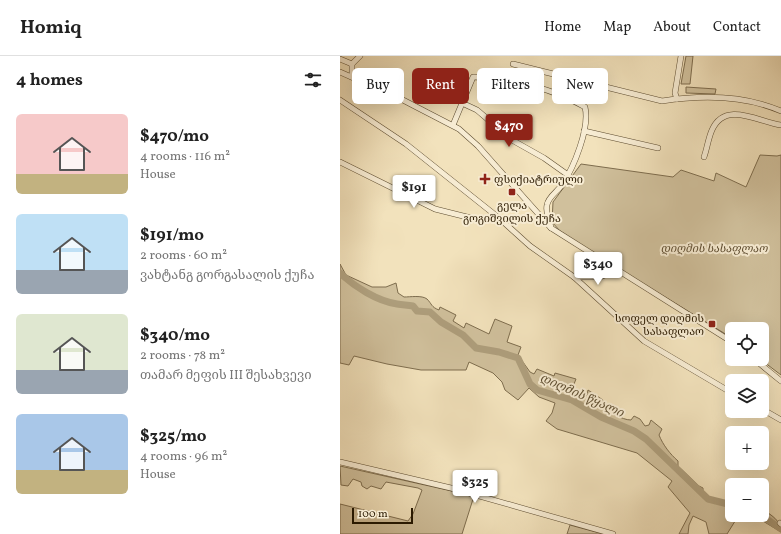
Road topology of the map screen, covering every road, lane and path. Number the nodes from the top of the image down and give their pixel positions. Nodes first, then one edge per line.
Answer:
1 (360, 56) edge
2 (681, 56) edge
3 (340, 59) edge
4 (352, 64) junction
5 (513, 64) dead end
6 (352, 68) edge
7 (340, 72) edge
8 (352, 77) edge
9 (469, 88) edge
10 (677, 99) junction
11 (340, 100) edge
12 (404, 100) edge
13 (462, 104) edge
14 (464, 104) edge
15 (781, 111) edge
16 (453, 125) junction
17 (781, 125) edge
18 (584, 131) junction
19 (658, 148) dead end
20 (704, 157) dead end
21 (340, 162) edge
22 (568, 175) junction
23 (499, 218) junction
24 (551, 228) junction
25 (618, 270) junction
26 (574, 277) junction
27 (725, 338) edge
28 (763, 366) edge
29 (781, 381) edge
30 (725, 389) edge
31 (769, 412) edge
32 (780, 418) edge
33 (340, 462) edge
34 (613, 534) edge

1 - 4 street
2 - 10 street
3 - 4 street
4 - 6 street
5 - 10 street
7 - 8 street
9 - 18 street
10 - 15 street
11 - 23 street
12 - 16 street
13 - 16 street
14 - 22 street
16 - 24 street
17 - 20 street
18 - 19 street
18 - 22 street
21 - 23 street
22 - 24 street
23 - 26 street
24 - 25 street
25 - 26 street
25 - 27 street
26 - 30 street
28 - 29 street
31 - 32 street
33 - 34 street

